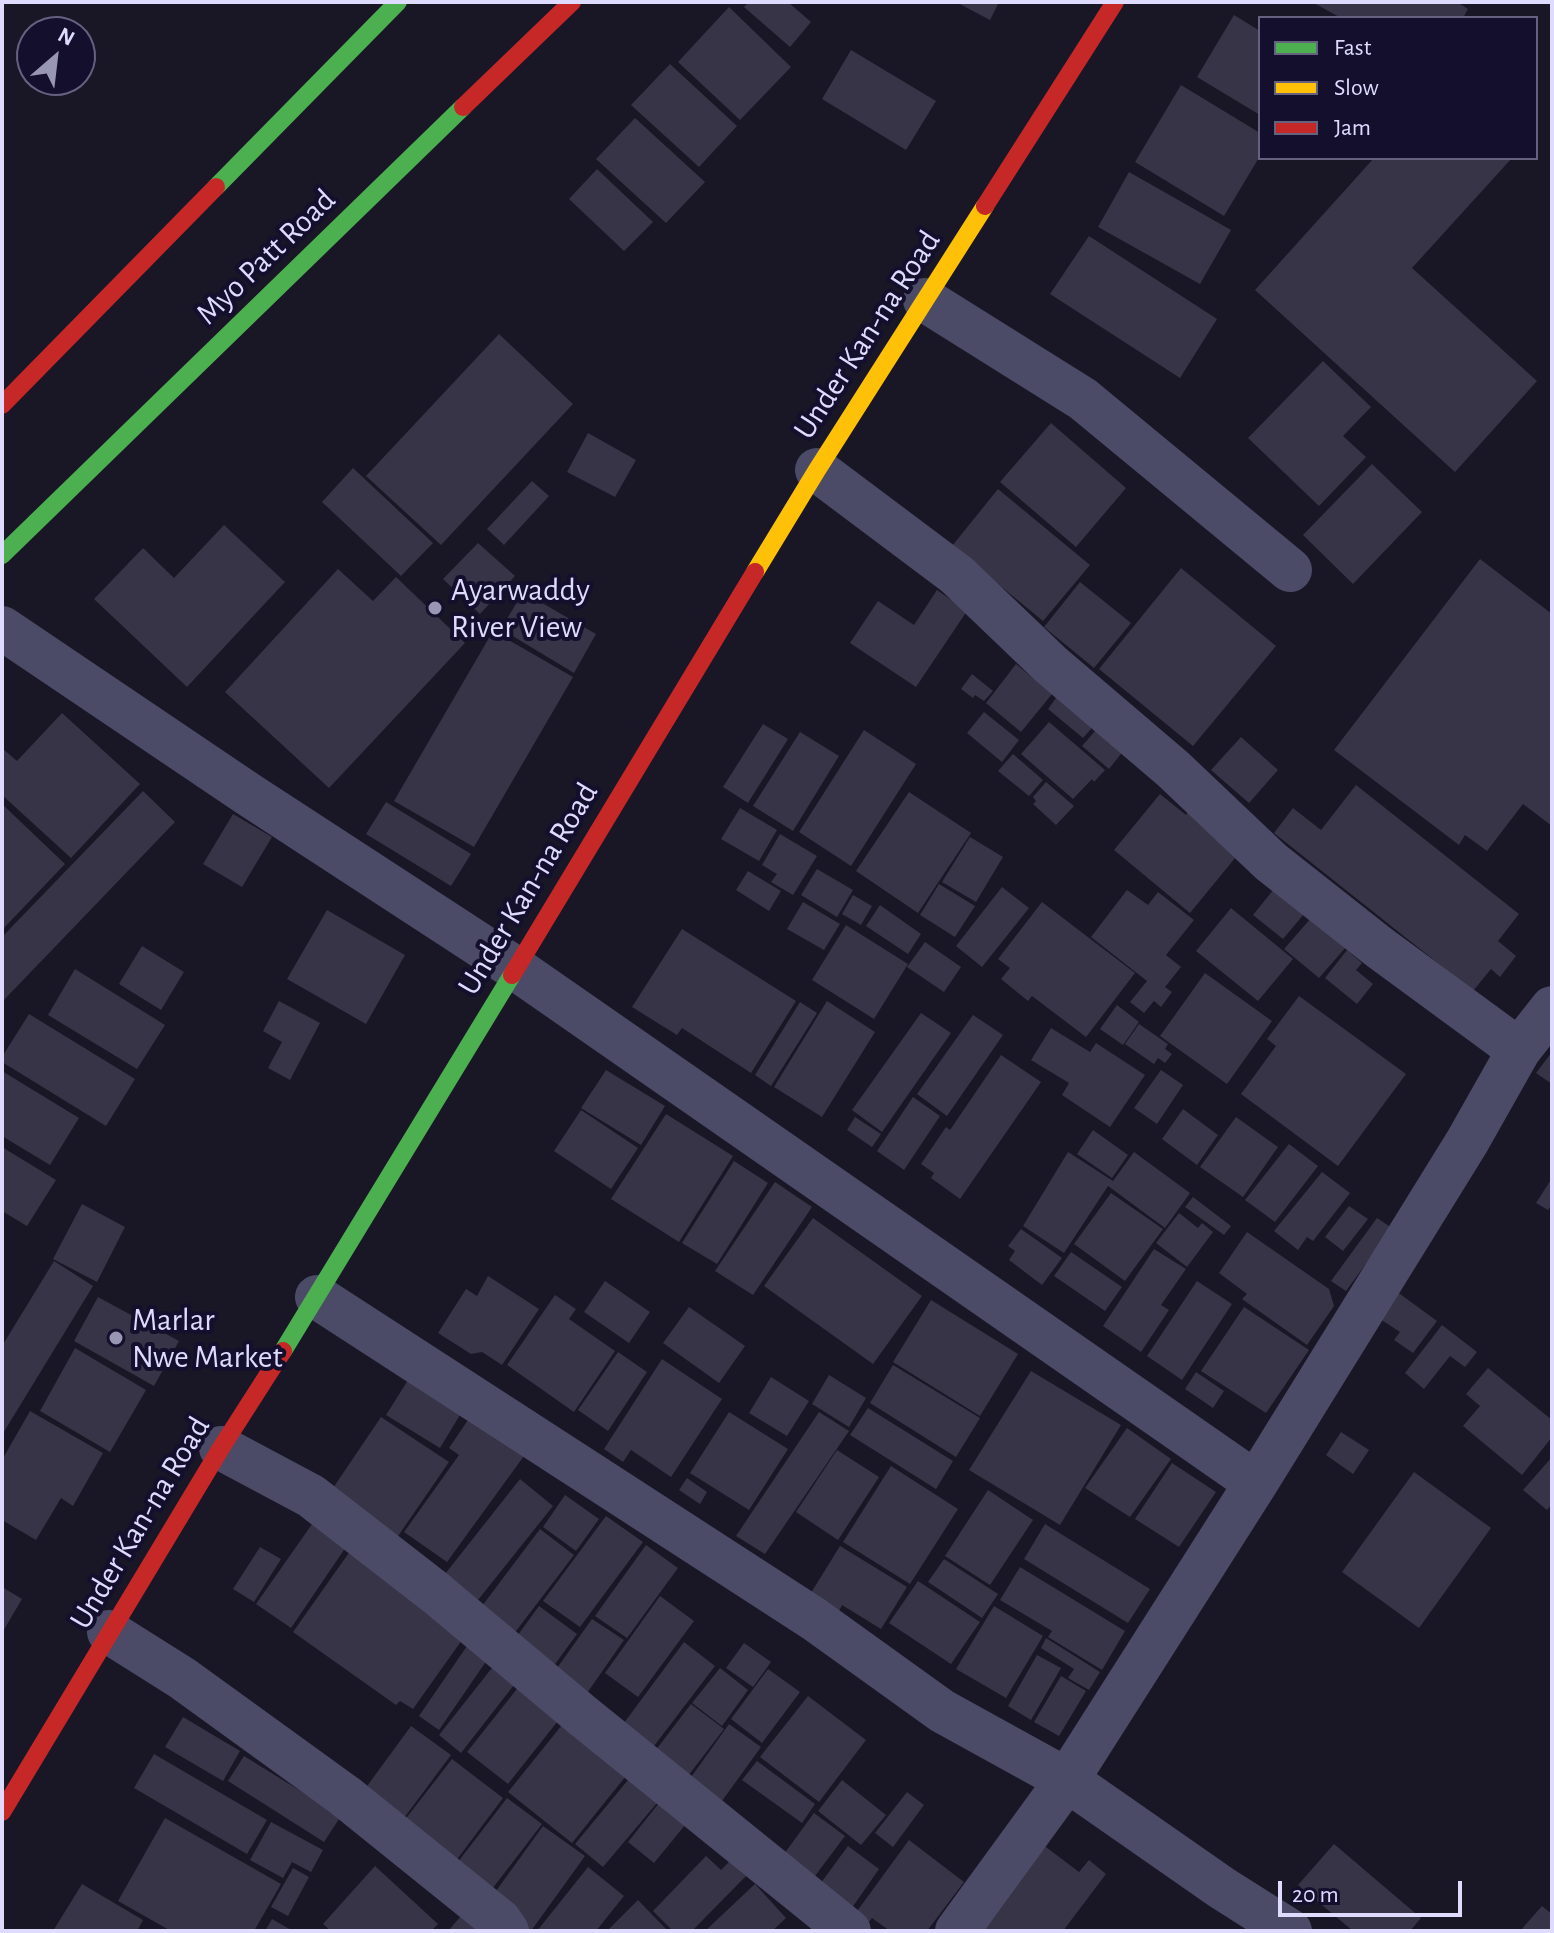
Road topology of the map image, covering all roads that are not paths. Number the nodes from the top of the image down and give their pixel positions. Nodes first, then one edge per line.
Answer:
1 (398, 2) edge
2 (572, 2) edge
3 (1115, 2) edge
4 (925, 300) junction
5 (2, 405) edge
6 (817, 470) junction
7 (5, 547) edge
8 (1290, 570) dead end
9 (2, 628) edge
10 (515, 968) junction
11 (1552, 1008) edge
12 (1519, 1050) junction
13 (317, 1297) junction
14 (221, 1448) junction
15 (1256, 1483) junction
16 (109, 1632) junction
17 (1067, 1780) junction
18 (2, 1812) edge
19 (507, 1931) edge
20 (849, 1931) edge
21 (957, 1931) edge
22 (1290, 1931) edge

1 - 5 street
2 - 7 street, Myo Patt Road
3 - 4 street, Under Kan-na Road
4 - 6 street, Under Kan-na Road
4 - 8 street
6 - 10 street, Under Kan-na Road
6 - 12 street
9 - 10 street
10 - 13 street, Under Kan-na Road
10 - 15 street
11 - 12 street
12 - 15 street
13 - 14 street, Under Kan-na Road
13 - 17 street
14 - 16 street, Under Kan-na Road
14 - 20 street
15 - 17 street
16 - 18 street, Under Kan-na Road
16 - 19 street
17 - 21 street
17 - 22 street

